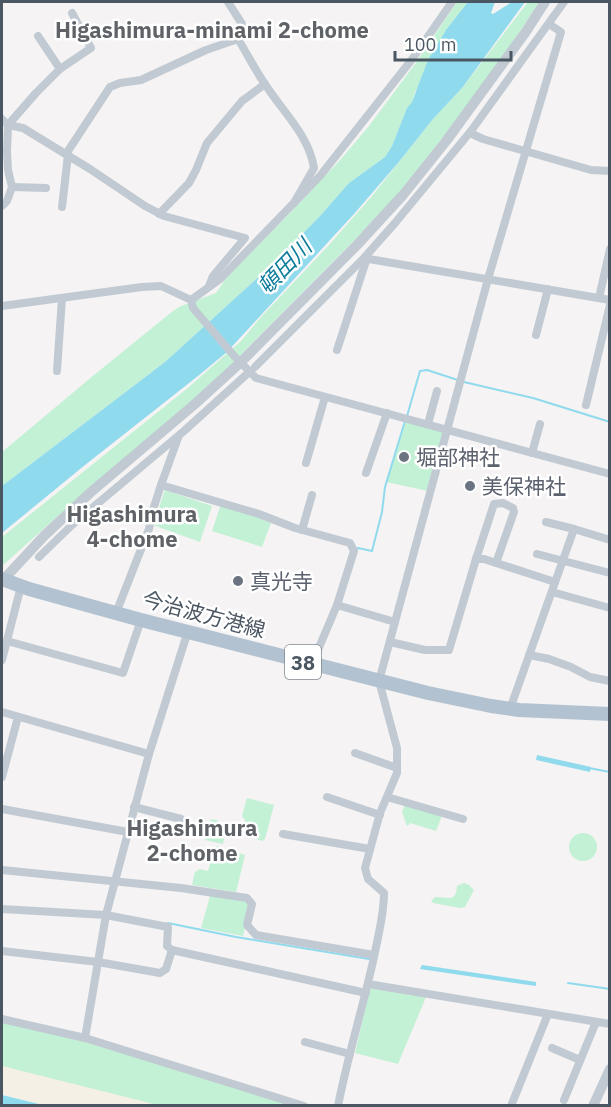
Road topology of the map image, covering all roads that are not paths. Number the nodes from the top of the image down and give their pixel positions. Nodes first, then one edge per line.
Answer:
1 (228, 2) edge
2 (452, 2) edge
3 (545, 2) edge
4 (564, 2) edge
5 (72, 13) dead end
6 (549, 24) junction
7 (38, 36) dead end
8 (238, 39) junction
9 (60, 69) junction
10 (265, 84) junction
11 (5, 122) edge
12 (470, 133) junction
13 (526, 151) junction
14 (67, 154) junction
15 (609, 171) edge
16 (12, 187) junction
17 (46, 188) dead end
18 (294, 203) junction
19 (2, 206) edge
20 (63, 207) dead end
21 (159, 214) junction
22 (609, 249) edge
23 (366, 261) junction
24 (349, 273) junction
25 (488, 279) junction
26 (209, 286) junction
27 (548, 289) junction
28 (62, 298) junction
29 (599, 298) junction
30 (609, 300) edge
31 (192, 304) junction
32 (609, 305) edge
33 (2, 306) edge
34 (536, 335) dead end
35 (337, 350) dead end
36 (238, 359) junction
37 (255, 367) dead end
38 (57, 371) dead end
39 (247, 374) dead end
40 (437, 391) dead end
41 (325, 397) junction
42 (586, 405) dead end
43 (387, 413) junction
44 (428, 424) junction
45 (540, 424) dead end
46 (447, 429) junction
47 (179, 436) junction
48 (532, 453) junction
49 (306, 464) dead end
50 (366, 473) dead end
51 (609, 474) edge
52 (161, 485) junction
53 (312, 495) dead end
54 (546, 522) dead end
55 (574, 529) junction
56 (302, 530) junction
57 (609, 540) edge
58 (537, 554) dead end
59 (39, 557) dead end
60 (476, 560) junction
61 (562, 561) junction
62 (496, 563) junction
63 (609, 573) edge
64 (2, 580) edge
65 (555, 582) junction
66 (21, 586) junction
67 (552, 592) junction
68 (337, 605) junction
69 (609, 608) edge
70 (116, 613) junction
71 (141, 620) junction
72 (395, 622) junction
73 (188, 631) junction
74 (7, 640) junction
75 (390, 642) junction
76 (529, 655) junction
77 (2, 660) edge
78 (312, 664) junction
79 (379, 681) junction
80 (609, 681) edge
81 (510, 709) junction
82 (2, 712) edge
83 (609, 714) edge
84 (18, 717) junction
85 (355, 753) dead end
86 (149, 754) junction
87 (397, 768) junction
88 (2, 777) edge
89 (327, 797) dead end
90 (387, 797) junction
91 (134, 807) junction
92 (2, 809) edge
93 (380, 815) junction
94 (181, 819) dead end
95 (463, 819) dead end
96 (128, 832) junction
97 (283, 834) dead end
98 (370, 849) junction
99 (2, 870) edge
100 (114, 882) junction
101 (2, 909) edge
102 (106, 915) junction
103 (172, 950) junction
104 (2, 951) edge
105 (374, 955) junction
106 (98, 962) junction
107 (368, 984) junction
108 (366, 993) junction
109 (548, 1014) junction
110 (2, 1019) edge
111 (596, 1022) junction
112 (609, 1024) edge
113 (85, 1038) junction
114 (305, 1042) dead end
115 (552, 1048) dead end
116 (350, 1054) junction
117 (580, 1060) junction
118 (609, 1069) edge
119 (564, 1100) dead end
120 (304, 1106) edge
121 (338, 1106) edge
122 (511, 1106) edge
123 (593, 1106) edge

1 - 8 street
2 - 18 street
3 - 36 street
4 - 6 street
5 - 9 street
6 - 12 street
6 - 13 street
7 - 9 street
8 - 10 street
8 - 14 street
9 - 11 street
10 - 18 street
10 - 21 street
11 - 14 street
11 - 16 street
12 - 13 street
12 - 24 street
13 - 15 street
13 - 25 street
14 - 20 street
14 - 21 street
16 - 17 street
16 - 19 street
18 - 26 street
21 - 26 street
22 - 29 street
23 - 24 street
23 - 25 street
23 - 35 street
24 - 37 street
25 - 27 street
25 - 46 street
26 - 31 street
27 - 29 street
27 - 34 street
28 - 31 street
28 - 33 street
28 - 38 street
29 - 30 street
31 - 36 street
32 - 42 street
36 - 41 street
36 - 64 street
39 - 47 street
40 - 44 street
41 - 43 street
41 - 49 street
43 - 44 street
43 - 50 street
44 - 46 street
45 - 48 street
46 - 48 street
46 - 72 street
47 - 52 street
47 - 59 street
48 - 51 street
52 - 56 street
52 - 70 street
53 - 56 street
54 - 55 street
55 - 57 street
55 - 61 street
56 - 68 street
58 - 61 street
60 - 62 street
60 - 62 street
60 - 75 street
61 - 63 street
61 - 65 street
62 - 65 street
64 - 66 main road, 今治波方港線 / 38
65 - 67 street
66 - 70 main road, 今治波方港線 / 38
66 - 74 street
67 - 69 street
67 - 76 street
68 - 72 street
68 - 78 street
70 - 71 main road, 今治波方港線 / 38
71 - 73 main road, 今治波方港線 / 38
71 - 74 street
72 - 75 street
73 - 78 main road, 今治波方港線 / 38
73 - 86 street
74 - 77 street
75 - 79 street
76 - 80 street
76 - 81 street
78 - 79 main road, 今治波方港線 / 38
79 - 81 main road, 今治波方港線 / 38
79 - 87 street
81 - 83 main road, 今治波方港線 / 38
82 - 84 street
84 - 86 street
84 - 88 street
85 - 87 street
86 - 91 street
87 - 90 street
89 - 93 street
90 - 93 street
90 - 95 street
91 - 94 street
91 - 96 street
92 - 96 street
93 - 98 street
96 - 100 street
97 - 98 street
98 - 105 street
99 - 100 street
100 - 102 street
100 - 105 street
101 - 102 street
102 - 103 street
102 - 106 street
103 - 106 street
103 - 108 street
104 - 106 street
105 - 107 street
106 - 113 street
107 - 108 street
107 - 109 street
108 - 116 street
109 - 111 street
109 - 122 street
110 - 113 street
111 - 112 street
111 - 117 street
113 - 120 street
114 - 116 street
115 - 117 street
116 - 121 street
117 - 119 street
118 - 123 street

